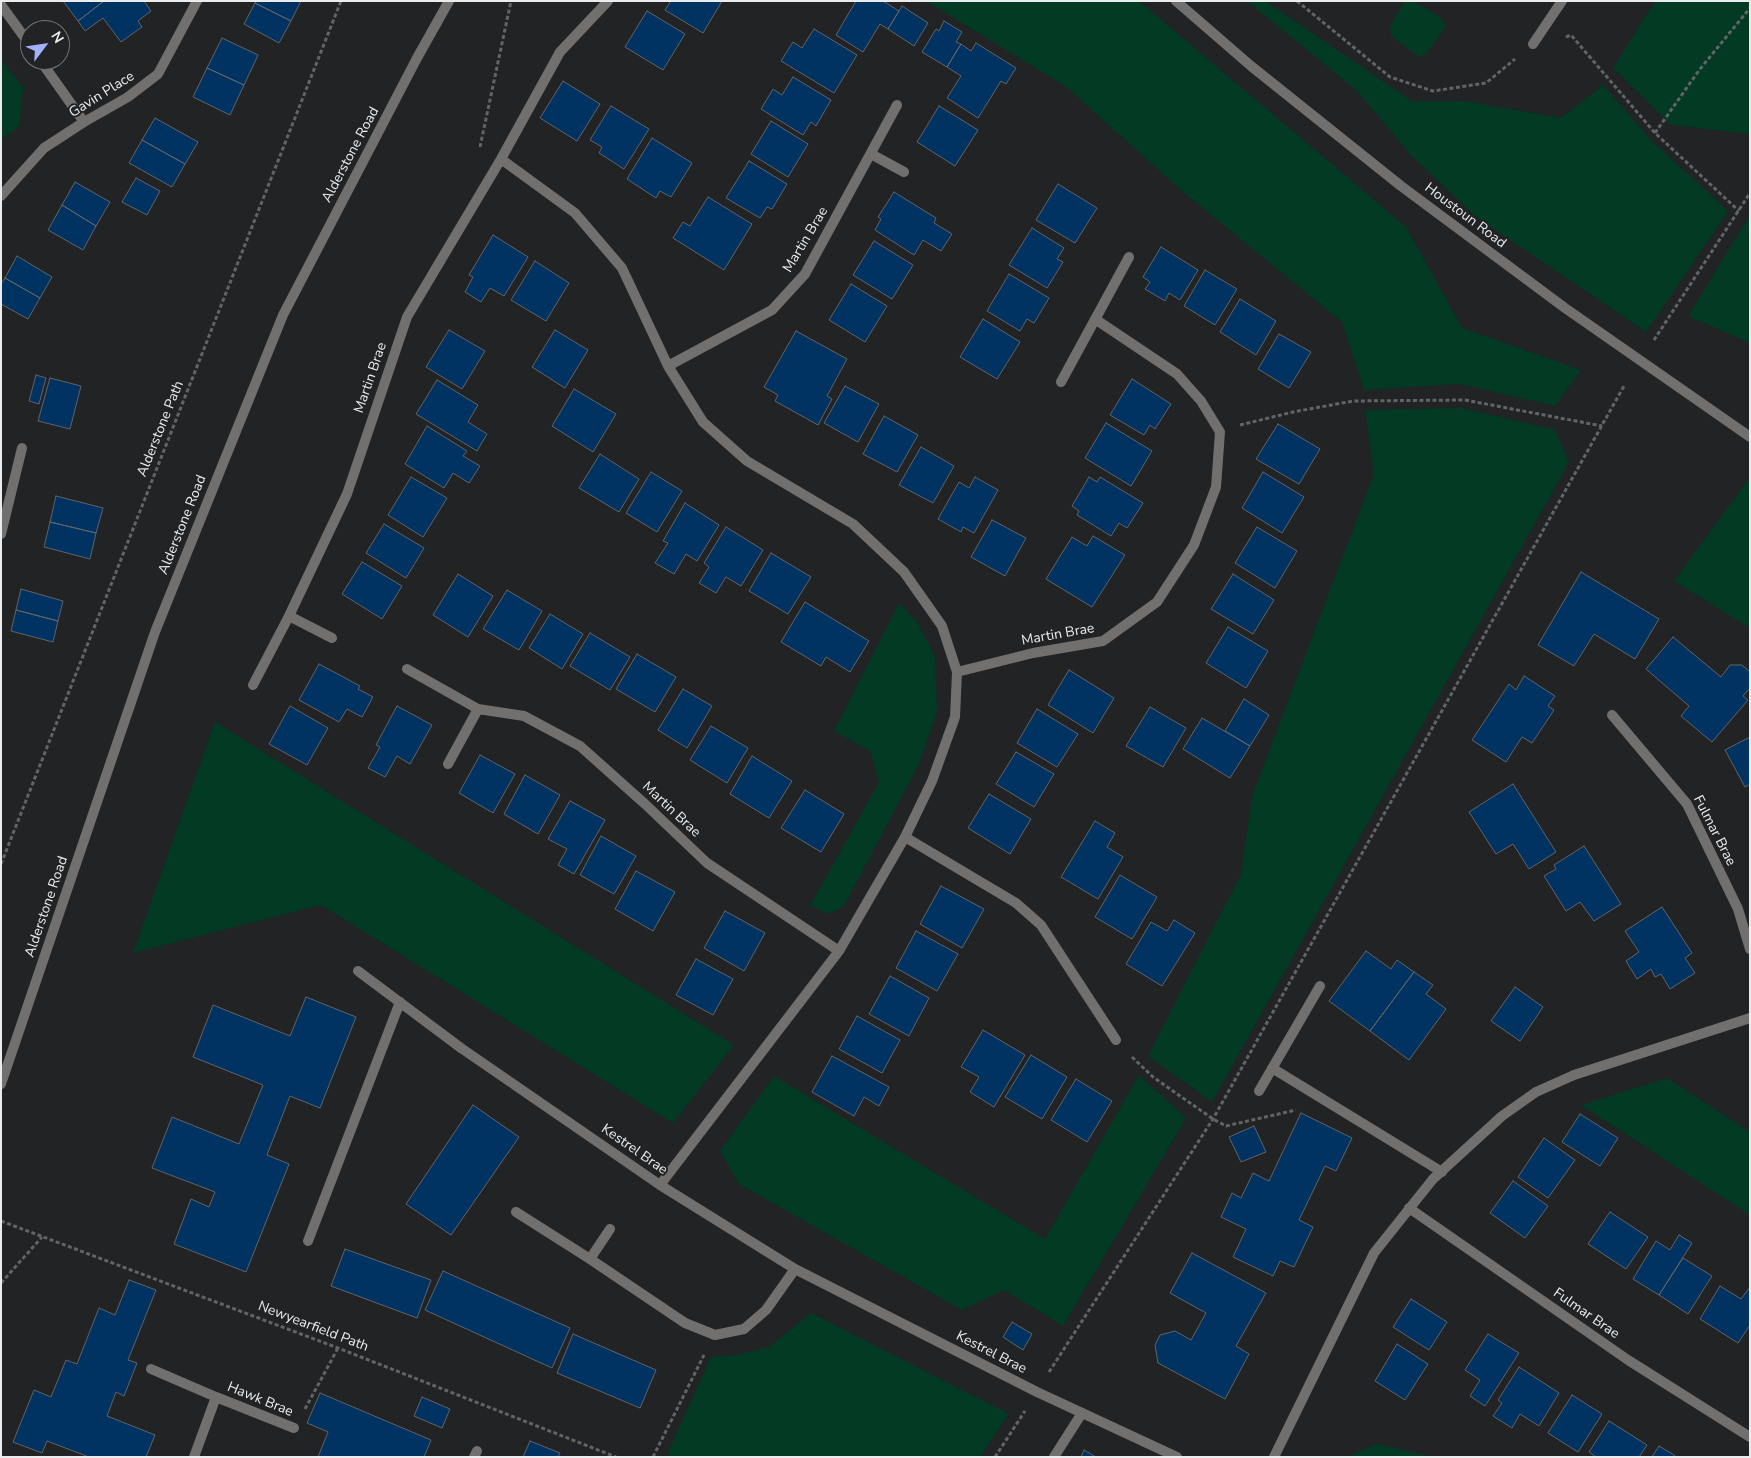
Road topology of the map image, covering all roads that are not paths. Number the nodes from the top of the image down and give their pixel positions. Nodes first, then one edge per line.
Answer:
1 (197, 1) edge
2 (448, 1) edge
3 (608, 1) edge
4 (1176, 1) edge
5 (1562, 1) edge
6 (1, 5) edge
7 (20, 31) edge
8 (1533, 44) road end
9 (47, 70) edge
10 (898, 105) dead end
11 (84, 122) junction
12 (871, 154) junction
13 (501, 159) junction
14 (904, 172) dead end
15 (1, 196) edge
16 (1129, 257) dead end
17 (1095, 319) junction
18 (668, 366) junction
19 (1061, 382) dead end
20 (1750, 437) edge
21 (22, 448) dead end
22 (1, 534) edge
23 (290, 616) junction
24 (332, 638) dead end
25 (407, 669) dead end
26 (957, 672) junction
27 (253, 685) dead end
28 (478, 709) junction
29 (1612, 716) dead end
30 (448, 764) dead end
31 (904, 837) junction
32 (1750, 950) edge
33 (839, 951) junction
34 (358, 971) dead end
35 (1320, 986) dead end
36 (400, 1002) junction
37 (1750, 1018) edge
38 (1116, 1040) road end
39 (1272, 1068) junction
40 (1, 1084) edge
41 (1259, 1091) dead end
42 (1442, 1172) junction
43 (660, 1185) junction
44 (1409, 1208) junction
45 (516, 1212) dead end
46 (610, 1229) dead end
47 (308, 1241) dead end
48 (590, 1259) junction
49 (795, 1269) junction
50 (151, 1369) dead end
51 (216, 1397) junction
52 (1082, 1413) junction
53 (294, 1428) road end
54 (1750, 1437) edge
55 (194, 1457) edge
56 (1054, 1457) edge
57 (1177, 1457) edge
58 (1274, 1457) edge

1 - 11 street, Gavin Place
2 - 40 street, Alderstone Road
3 - 13 street, Martin Brae
4 - 20 street, Houstoun Road
5 - 8 street
6 - 7 street
9 - 11 street
10 - 12 street, Martin Brae
11 - 15 street, Gavin Place
12 - 14 street
12 - 18 street, Martin Brae
13 - 18 street
13 - 23 street, Martin Brae
16 - 17 street
17 - 19 street
17 - 26 street, Martin Brae
18 - 26 street
21 - 22 street
23 - 24 street
23 - 27 street, Martin Brae
25 - 28 street, Martin Brae
26 - 31 street
28 - 30 street
28 - 33 street, Martin Brae
29 - 32 street, Fulmar Brae
31 - 33 street
31 - 38 street
33 - 43 street
34 - 36 street, Kestrel Brae
35 - 39 street
36 - 43 street, Kestrel Brae
36 - 47 street
37 - 42 street
39 - 41 street
39 - 42 street
42 - 44 street
43 - 49 street, Kestrel Brae
44 - 54 street, Fulmar Brae
44 - 58 street
45 - 48 street
46 - 48 street
48 - 49 street
49 - 52 street, Kestrel Brae
50 - 51 street, Hawk Brae
51 - 53 street, Hawk Brae
51 - 55 street, Hawk Brae
52 - 56 street
52 - 57 street, Kestrel Brae

